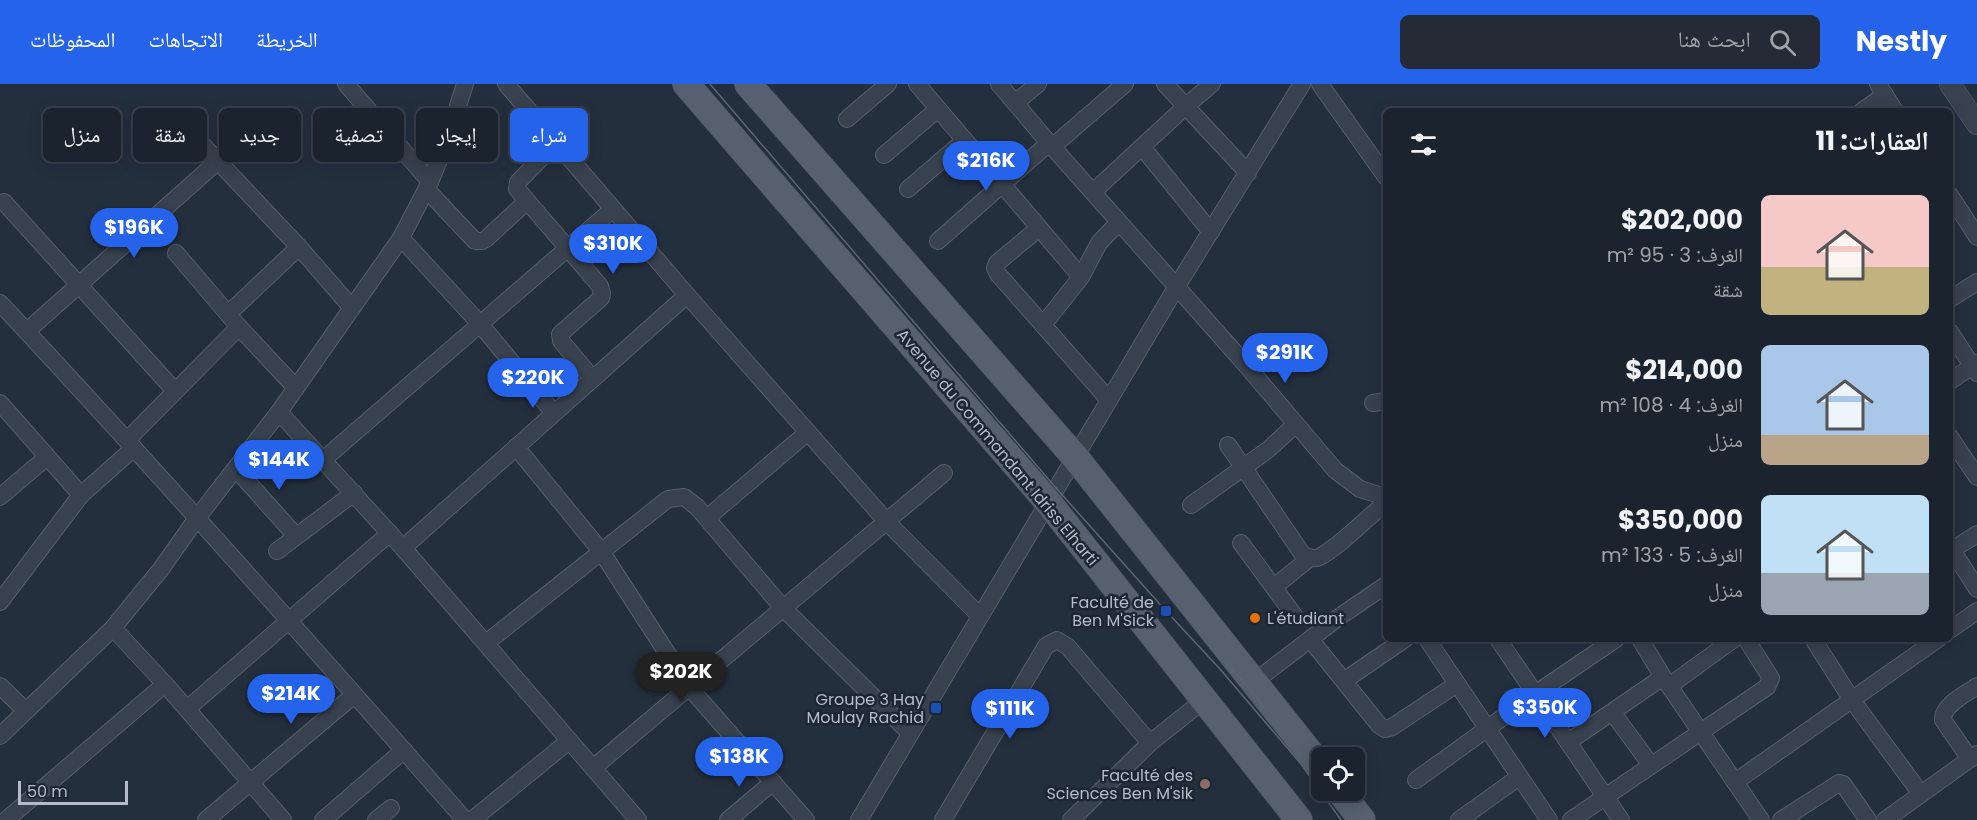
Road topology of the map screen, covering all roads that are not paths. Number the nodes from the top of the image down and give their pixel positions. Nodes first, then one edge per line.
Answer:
1 (465, 84) edge
2 (506, 84) edge
3 (686, 84) edge
4 (748, 84) edge
5 (888, 84) edge
6 (916, 84) edge
7 (999, 84) edge
8 (1038, 84) edge
9 (1125, 84) edge
10 (1165, 84) edge
11 (1212, 84) edge
12 (1302, 84) edge
13 (1320, 84) edge
14 (1950, 84) edge
15 (349, 85) edge
16 (1881, 89) edge
17 (1015, 104) junction
18 (1186, 106) junction
19 (526, 108) edge
20 (1865, 108) edge
21 (1893, 108) edge
22 (938, 109) junction
23 (847, 119) dead end
24 (1977, 124) edge
25 (964, 140) junction
26 (1050, 145) junction
27 (1142, 147) junction
28 (207, 149) edge
29 (884, 155) dead end
30 (218, 161) junction
31 (537, 162) edge
32 (572, 162) edge
33 (1383, 173) edge
34 (1248, 174) junction
35 (1002, 185) junction
36 (428, 186) junction
37 (908, 189) dead end
38 (1093, 192) junction
39 (1953, 200) edge
40 (4, 202) dead end
41 (526, 202) junction
42 (613, 209) junction
43 (1119, 222) junction
44 (1039, 228) junction
45 (1211, 232) junction
46 (1977, 237) edge
47 (401, 238) junction
48 (938, 241) dead end
49 (299, 248) junction
50 (567, 249) junction
51 (176, 253) dead end
52 (1081, 277) junction
53 (1977, 282) edge
54 (80, 284) junction
55 (1177, 286) junction
56 (687, 295) junction
57 (1953, 297) edge
58 (0, 303) edge
59 (352, 308) junction
60 (233, 321) junction
61 (480, 324) junction
62 (1043, 325) junction
63 (27, 331) junction
64 (1953, 336) edge
65 (1975, 368) edge
66 (593, 379) junction
67 (1953, 379) edge
68 (296, 388) junction
69 (176, 391) junction
70 (1109, 400) junction
71 (279, 412) junction
72 (3, 413) edge
73 (554, 413) junction
74 (1296, 424) junction
75 (808, 432) junction
76 (1953, 441) edge
77 (130, 444) junction
78 (1228, 445) dead end
79 (516, 447) junction
80 (47, 457) junction
81 (1075, 457) junction
82 (324, 459) junction
83 (1243, 467) junction
84 (236, 469) junction
85 (944, 473) dead end
86 (1977, 477) edge
87 (354, 493) junction
88 (81, 495) junction
89 (0, 496) edge
90 (1383, 497) edge
91 (1048, 502) junction
92 (1191, 505) dead end
93 (1383, 505) edge
94 (197, 518) junction
95 (707, 518) junction
96 (887, 522) junction
97 (390, 533) junction
98 (1977, 534) edge
99 (296, 536) junction
100 (1241, 543) dead end
101 (1953, 547) edge
102 (403, 548) junction
103 (277, 551) dead end
104 (601, 551) junction
105 (1953, 551) edge
106 (1310, 558) junction
107 (1274, 587) junction
108 (1383, 587) edge
109 (1977, 589) edge
110 (0, 602) edge
111 (783, 608) junction
112 (1977, 611) edge
113 (1294, 615) dead end
114 (980, 616) junction
115 (289, 622) junction
116 (113, 628) junction
117 (1953, 628) edge
118 (1310, 639) junction
119 (1401, 642) edge
120 (1429, 642) edge
121 (1507, 642) edge
122 (1612, 642) edge
123 (1642, 642) edge
124 (1729, 642) edge
125 (1748, 642) edge
126 (1815, 642) edge
127 (1934, 642) edge
128 (486, 644) junction
129 (1345, 680) junction
130 (1254, 682) junction
131 (1666, 682) junction
132 (165, 684) junction
133 (1456, 684) junction
134 (0, 686) edge
135 (1977, 686) edge
136 (689, 687) junction
137 (1535, 694) junction
138 (354, 695) junction
139 (1204, 700) junction
140 (1852, 700) junction
141 (186, 709) junction
142 (26, 711) junction
143 (1612, 712) junction
144 (1486, 729) junction
145 (1701, 732) junction
146 (910, 733) junction
147 (0, 736) edge
148 (569, 741) junction
149 (1568, 742) junction
150 (1149, 743) junction
151 (404, 750) junction
152 (1311, 754) edge
153 (1973, 757) edge
154 (1651, 765) junction
155 (593, 768) junction
156 (1519, 777) junction
157 (1416, 780) dead end
158 (250, 782) junction
159 (773, 782) junction
160 (1735, 782) junction
161 (1921, 794) junction
162 (1605, 796) junction
163 (1347, 801) edge
164 (391, 808) dead end
165 (6, 820) edge
166 (206, 820) edge
167 (283, 820) edge
168 (323, 820) edge
169 (376, 820) edge
170 (465, 820) edge
171 (472, 820) edge
172 (638, 820) edge
173 (728, 820) edge
174 (806, 820) edge
175 (859, 820) edge
176 (943, 820) edge
177 (1071, 820) edge
178 (1299, 820) edge
179 (1362, 820) edge
180 (1459, 820) edge
181 (1549, 820) edge
182 (1571, 820) edge
183 (1621, 820) edge
184 (1761, 820) edge
185 (1781, 820) edge
186 (1868, 820) edge
187 (1885, 820) edge

1 - 36 street
2 - 19 street
3 - 91 main road, Avenue du Commandant Idriss Elharti
4 - 81 main road
5 - 23 street
6 - 22 street
7 - 17 street
8 - 17 street
9 - 26 street
10 - 18 street
11 - 18 street
12 - 34 street
13 - 33 street
14 - 24 street
15 - 36 street
16 - 20 street
16 - 21 street
17 - 26 street
18 - 27 street
18 - 34 street
22 - 25 street
22 - 29 street
25 - 35 street
25 - 37 street
26 - 35 street
26 - 38 street
27 - 38 street
27 - 45 street
28 - 30 street
30 - 49 street
30 - 54 street
31 - 41 street
32 - 42 street
34 - 45 street
35 - 44 street
35 - 48 street
36 - 41 street
36 - 47 street
38 - 43 street
39 - 46 street
40 - 54 street
41 - 50 street
42 - 50 street
42 - 56 street
43 - 52 street
43 - 55 street
44 - 52 street
44 - 62 street
45 - 55 street
47 - 59 street
47 - 61 street
49 - 59 street
49 - 60 street
50 - 61 street
50 - 66 street
51 - 60 street
52 - 62 street
53 - 57 street
54 - 63 street
54 - 69 street
55 - 70 street
55 - 74 street
56 - 66 street
56 - 75 street
58 - 63 street
59 - 68 street
60 - 68 street
60 - 69 street
61 - 73 street
61 - 82 street
62 - 70 street
63 - 77 street
64 - 65 street
65 - 67 street
66 - 73 street
68 - 71 street
69 - 77 street
70 - 81 street
71 - 82 street
71 - 84 street
72 - 80 street
73 - 79 street
74 - 83 street
74 - 90 street
75 - 95 street
75 - 96 street
76 - 86 street
77 - 88 street
77 - 94 street
78 - 83 street
79 - 102 street
79 - 104 street
80 - 88 street
80 - 89 street
81 - 91 street
81 - 130 main road
82 - 87 street
83 - 92 street
83 - 106 street
84 - 94 street
84 - 99 street
85 - 96 street
87 - 97 street
87 - 99 street
88 - 110 street
91 - 114 street
91 - 139 main road, Avenue du Commandant Idriss Elharti
93 - 106 street
94 - 115 street
94 - 116 street
95 - 104 street
95 - 111 street
96 - 111 street
96 - 114 street
97 - 102 street
97 - 115 street
98 - 101 street
99 - 103 street
100 - 107 street
102 - 128 street
104 - 128 street
104 - 136 street
105 - 109 street
106 - 107 street
107 - 113 street
108 - 118 street
111 - 136 street
111 - 146 street
112 - 117 street
114 - 146 street
115 - 138 street
115 - 141 street
116 - 132 street
116 - 142 street
118 - 129 street
118 - 130 street
119 - 129 street
120 - 133 street
121 - 137 street
122 - 137 street
123 - 131 street
124 - 131 street
125 - 145 street
126 - 140 street
127 - 140 street
128 - 148 street
129 - 133 street
130 - 152 main road
131 - 143 street
131 - 145 street
132 - 141 street
132 - 165 street
133 - 144 street
134 - 142 street
135 - 153 street
136 - 155 street
136 - 159 street
137 - 144 street
137 - 149 street
138 - 151 street
138 - 158 street
139 - 150 street
139 - 178 main road, Avenue du Commandant Idriss Elharti
140 - 160 street
140 - 161 street
141 - 158 street
142 - 147 street
143 - 149 street
143 - 154 street
144 - 156 street
144 - 157 street
145 - 154 street
145 - 160 street
146 - 175 street
148 - 155 street
148 - 171 street
149 - 162 street
150 - 176 street
150 - 177 street
151 - 168 street
151 - 170 street
153 - 161 street
154 - 162 street
155 - 172 street
156 - 180 street
156 - 181 street
158 - 166 street
158 - 167 street
159 - 173 street
159 - 174 street
160 - 184 street
161 - 187 street
162 - 182 street
162 - 183 street
163 - 179 main road
164 - 169 street
185 - 186 street

